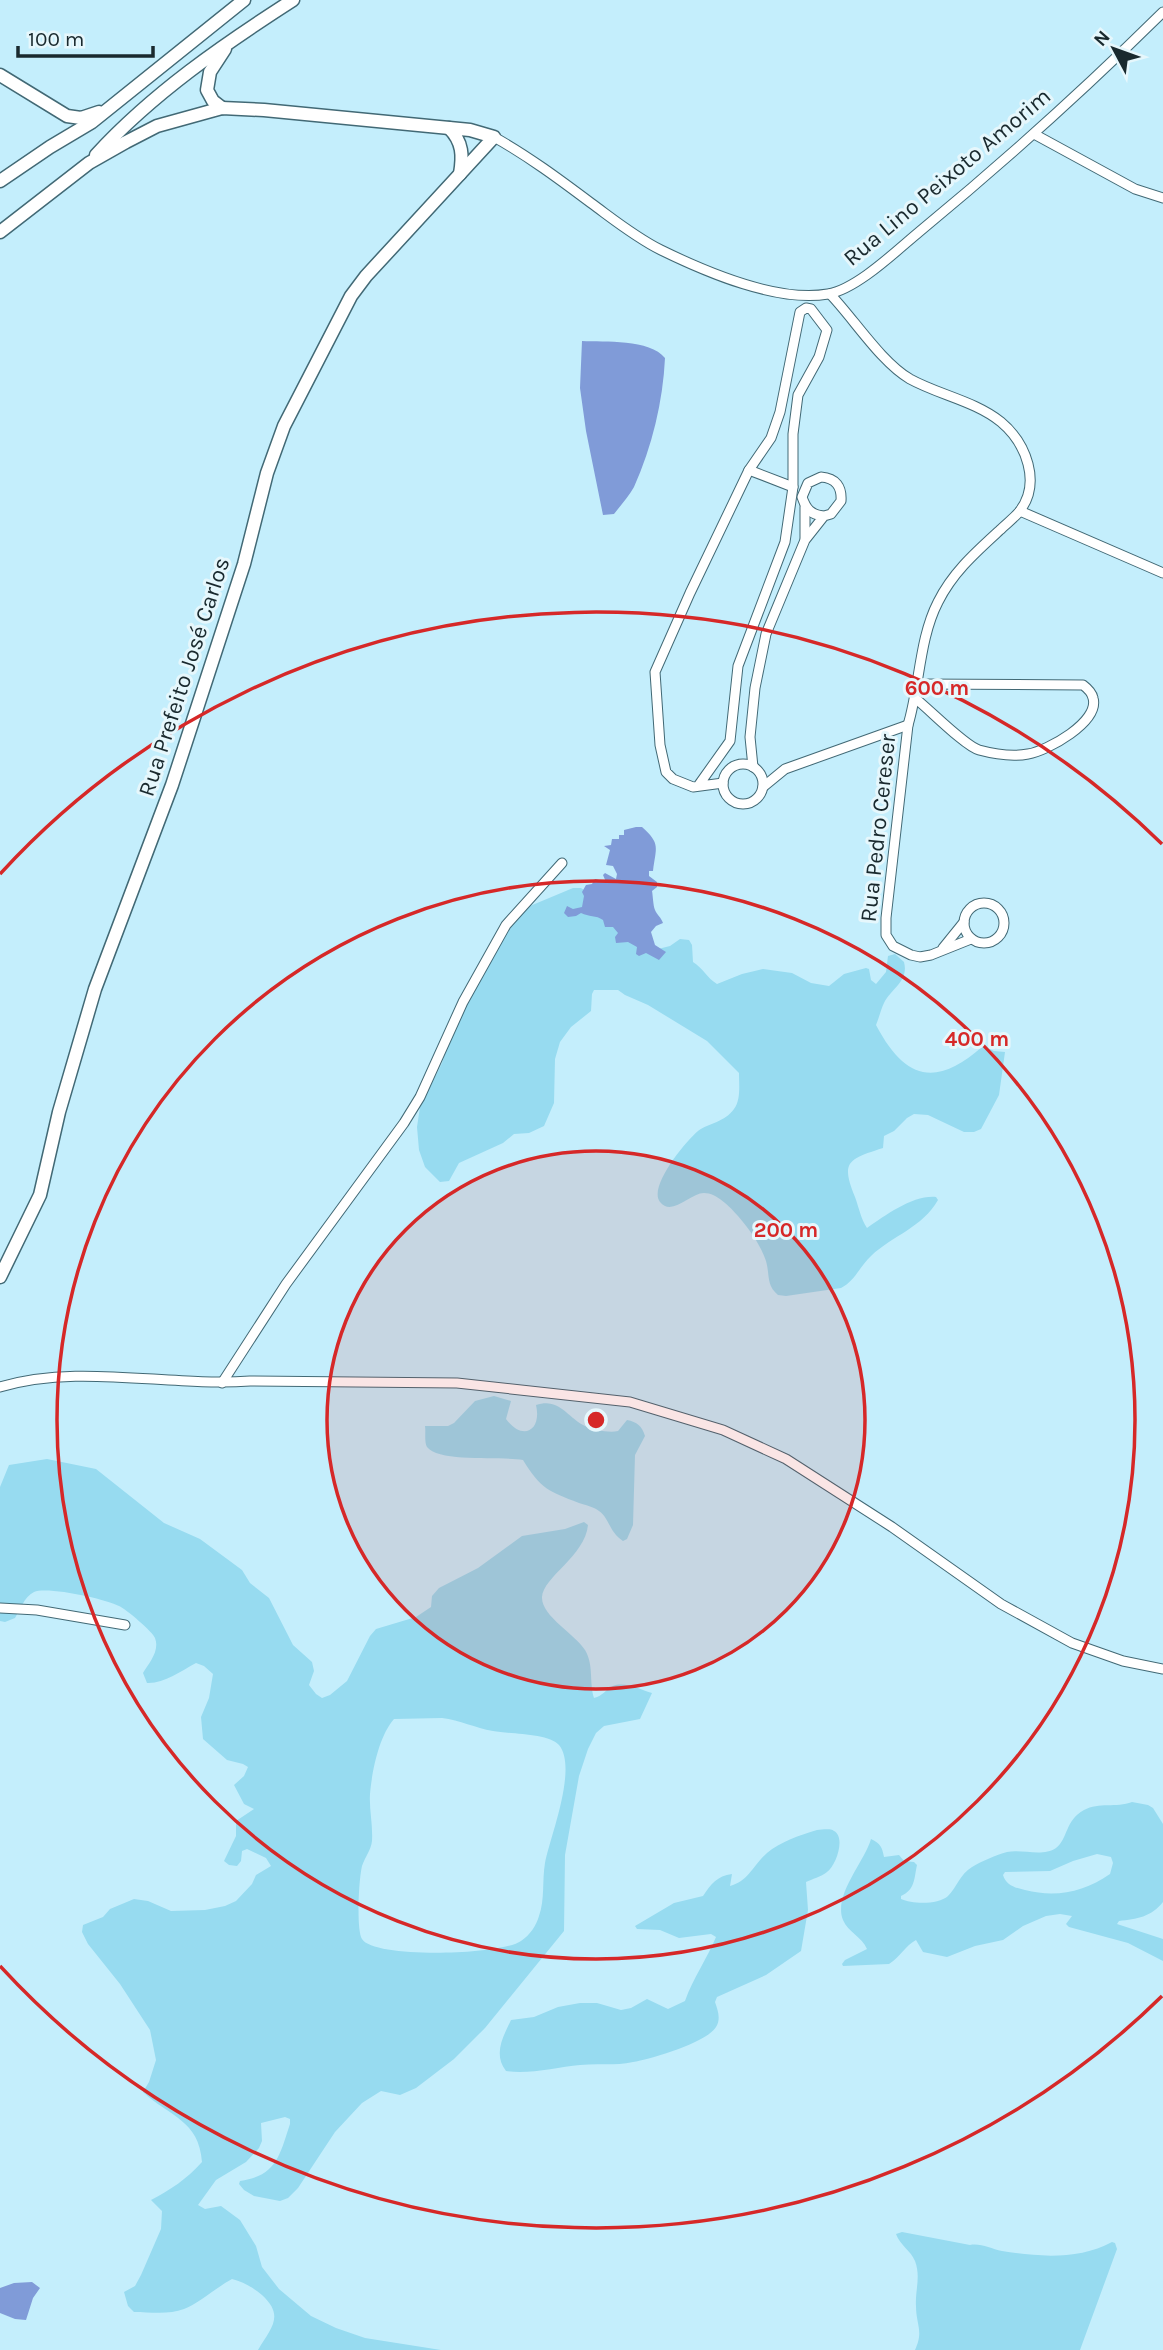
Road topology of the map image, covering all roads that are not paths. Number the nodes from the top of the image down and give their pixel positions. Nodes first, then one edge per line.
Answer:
1 (244, 0) edge
2 (293, 0) edge
3 (1163, 12) edge
4 (234, 38) junction
5 (0, 75) edge
6 (109, 107) junction
7 (222, 108) junction
8 (68, 117) junction
9 (449, 128) junction
10 (1034, 134) junction
11 (494, 137) junction
12 (50, 147) junction
13 (89, 163) junction
14 (460, 174) junction
15 (0, 181) edge
16 (1163, 198) edge
17 (2, 230) edge
18 (830, 294) junction
19 (749, 470) junction
20 (793, 487) junction
21 (804, 505) junction
22 (1020, 511) junction
23 (824, 516) junction
24 (804, 540) junction
25 (1163, 573) edge
26 (918, 684) junction
27 (916, 699) junction
28 (908, 725) junction
29 (750, 737) junction
30 (736, 765) junction
31 (755, 768) junction
32 (785, 769) junction
33 (723, 783) junction
34 (698, 786) junction
35 (763, 787) junction
36 (562, 863) dead end
37 (964, 922) junction
38 (971, 939) junction
39 (942, 950) junction
40 (0, 1277) edge
41 (222, 1383) junction
42 (0, 1387) edge
43 (0, 1608) edge
44 (125, 1625) dead end
45 (1163, 1669) edge

1 - 6 main road
2 - 4 main road
3 - 10 street, Rua Lino Peixoto Amorim
4 - 7 main road
4 - 13 main road
5 - 8 main road
6 - 8 main road
6 - 12 main road
7 - 9 main road, Rua Lino Peixoto Amorim
7 - 13 main road, Rua Lino Peixoto Amorim
8 - 12 main road
9 - 11 main road, Rua Lino Peixoto Amorim
9 - 14 main road
10 - 16 street
10 - 18 street, Rua Lino Peixoto Amorim
11 - 14 main road, Rua Prefeito José Carlos
11 - 18 street, Rua Lino Peixoto Amorim
12 - 15 main road
13 - 17 main road
14 - 40 main road, Rua Prefeito José Carlos
18 - 22 street
19 - 20 street
19 - 20 street
19 - 34 street
20 - 34 street
21 - 23 street
21 - 23 street
21 - 24 street
22 - 25 street
22 - 26 street, Rua Pedro Cereser
23 - 24 street
24 - 29 street
26 - 27 street, Rua Pedro Cereser
26 - 27 street
27 - 28 street, Rua Pedro Cereser
28 - 32 street
28 - 39 street, Rua Pedro Cereser
29 - 30 street
29 - 31 street
30 - 31 street
30 - 33 street
31 - 32 street
31 - 35 street
32 - 35 street
33 - 34 street
33 - 35 street
36 - 41 street
37 - 38 street
37 - 38 street
37 - 39 street
38 - 39 street, Rua Pedro Cereser
41 - 42 street
41 - 45 street
43 - 44 street

